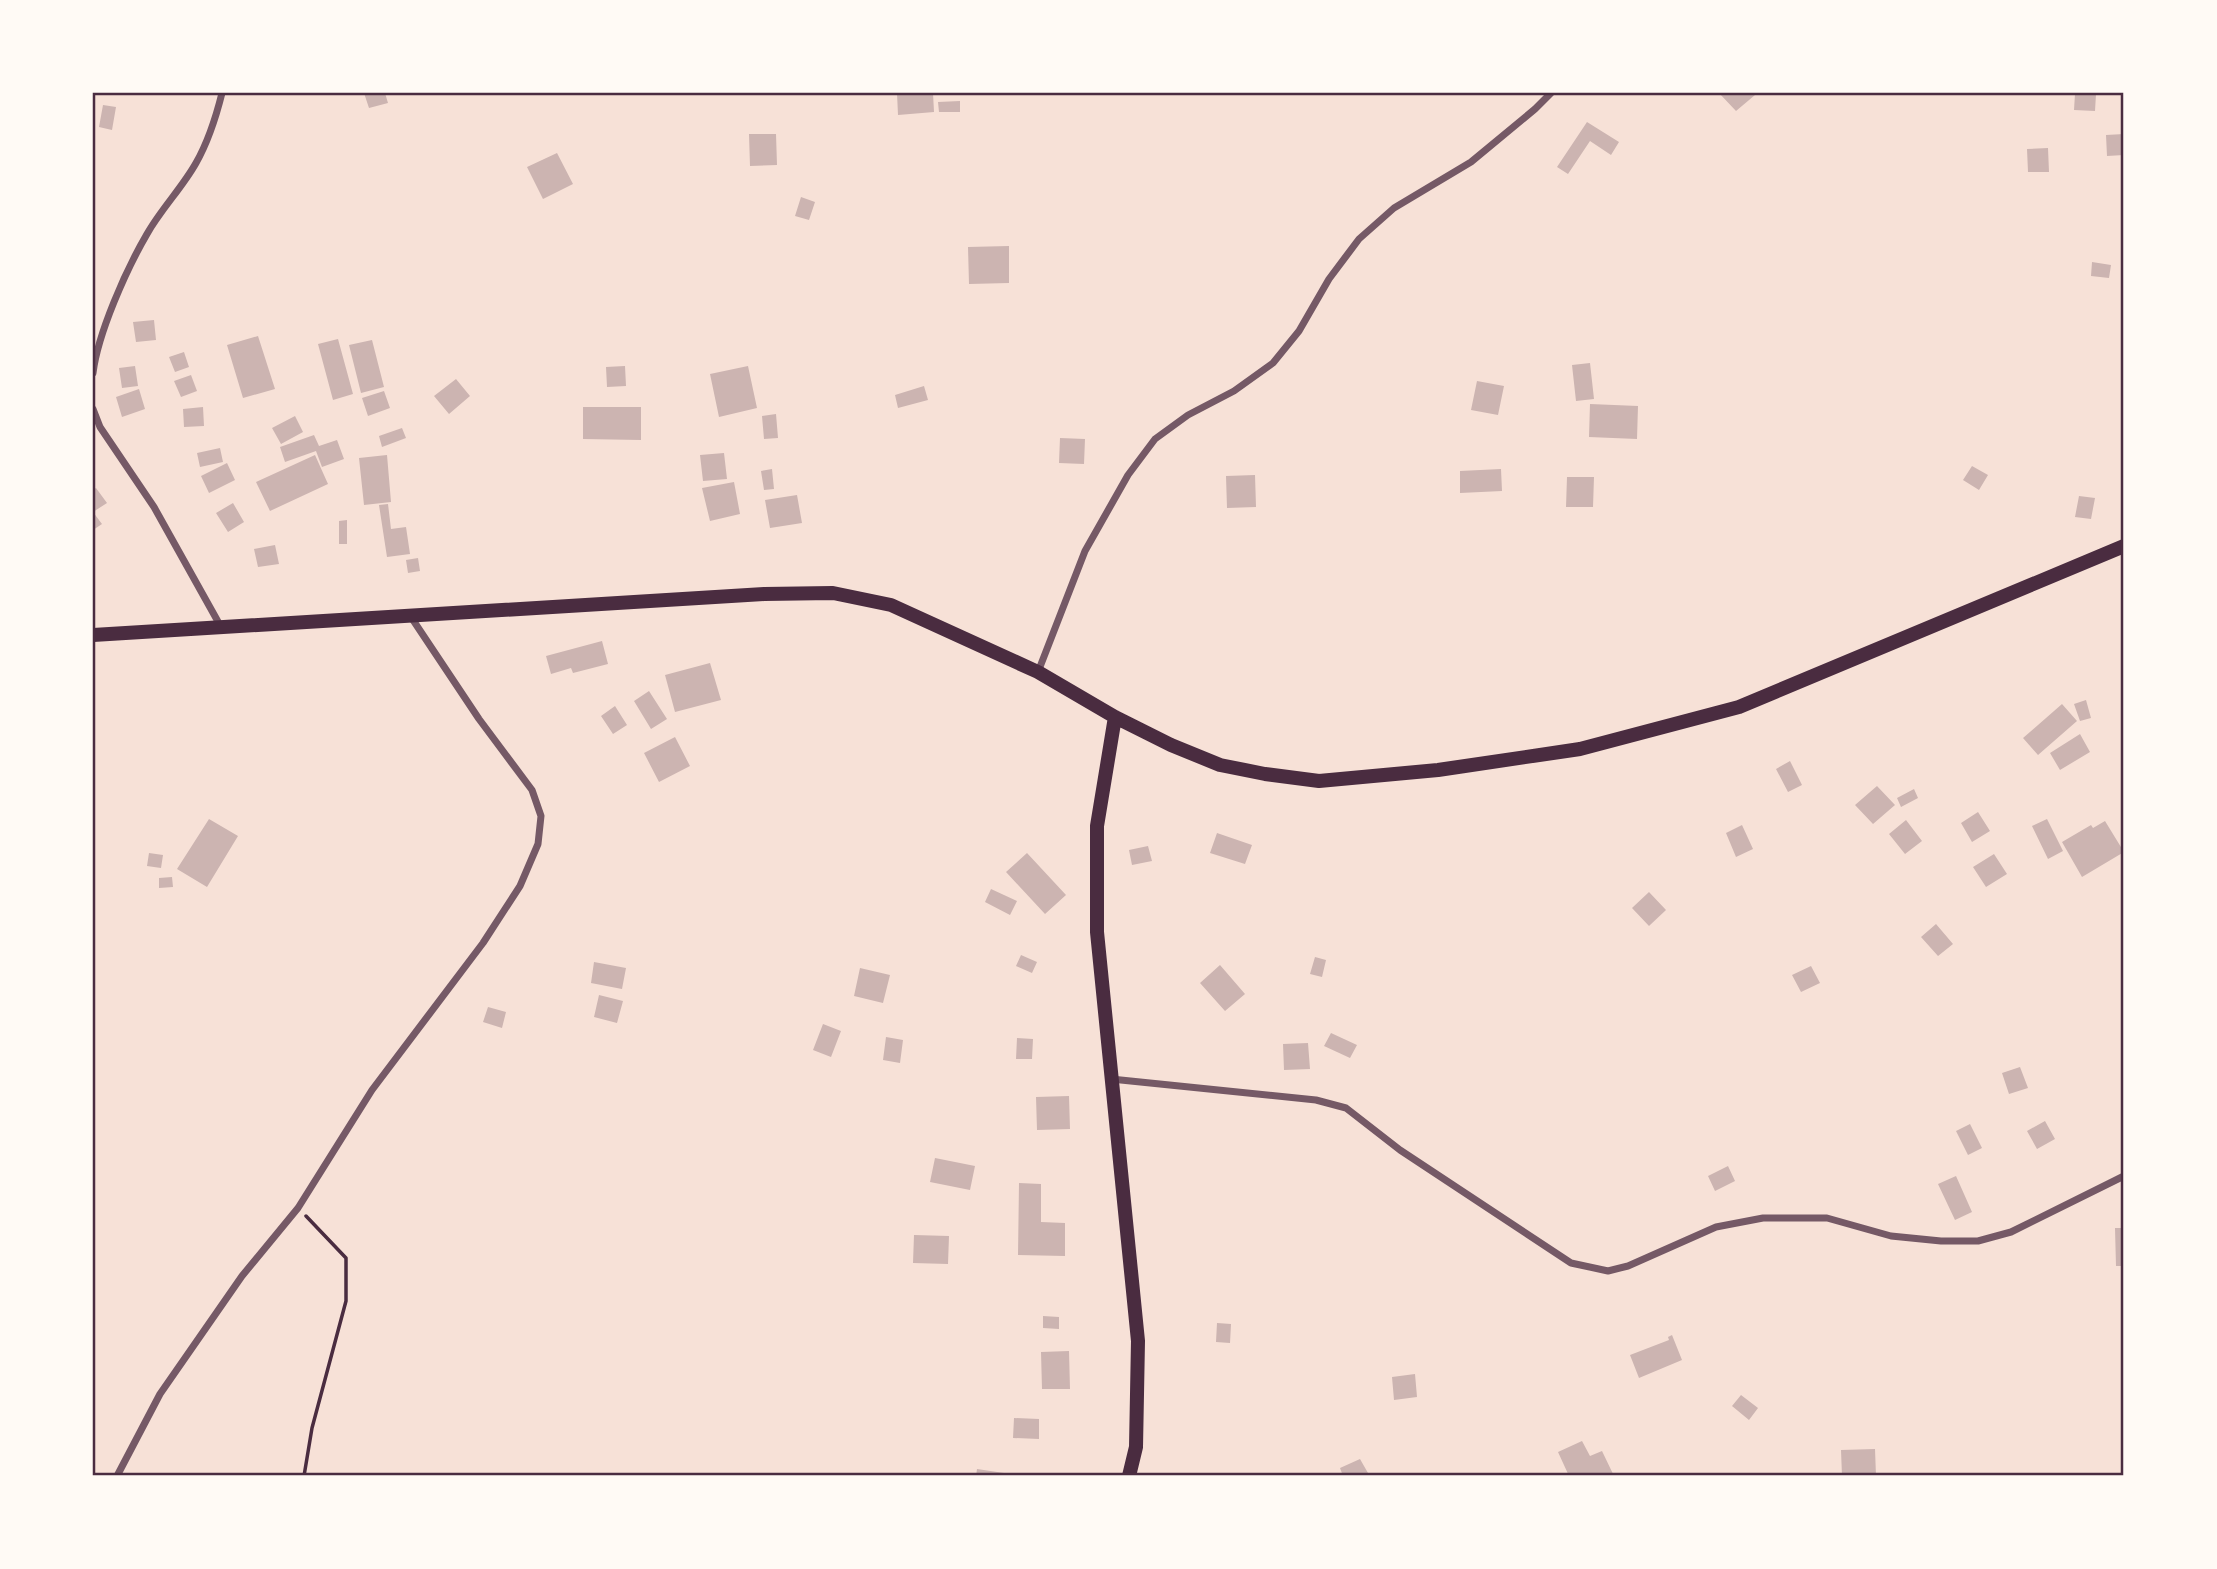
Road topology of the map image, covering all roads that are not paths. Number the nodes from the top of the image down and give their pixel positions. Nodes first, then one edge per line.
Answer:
1 (222, 93) edge
2 (1551, 93) edge
3 (93, 373) edge
4 (93, 409) edge
5 (2124, 546) edge
6 (411, 617) junction
7 (222, 627) junction
8 (93, 635) edge
9 (1038, 671) junction
10 (1115, 717) junction
11 (1111, 1079) junction
12 (2124, 1176) edge
13 (117, 1476) edge
14 (1129, 1476) edge

1 - 3 street
2 - 9 street
4 - 7 street
5 - 10 main road
6 - 7 main road
6 - 9 main road
6 - 13 street
7 - 8 main road
9 - 10 main road
10 - 11 main road
11 - 12 street
11 - 14 main road

